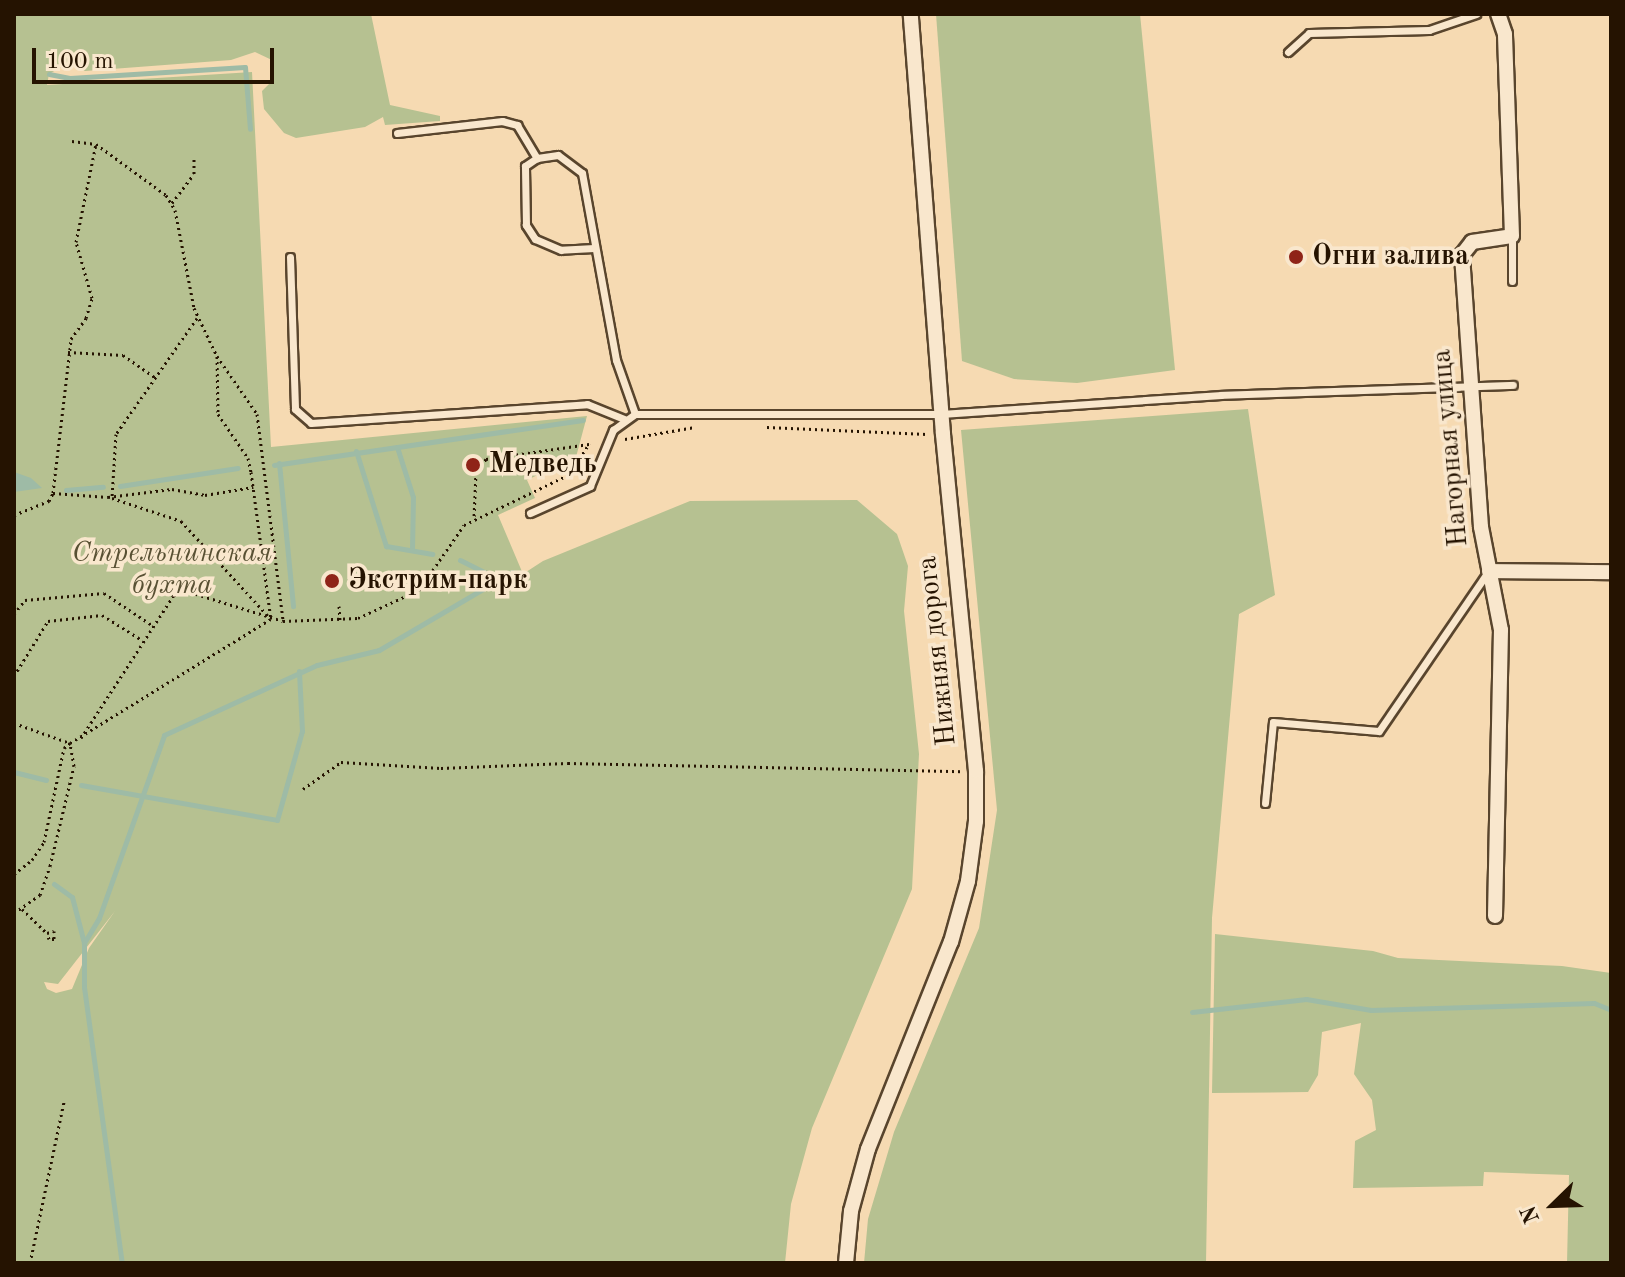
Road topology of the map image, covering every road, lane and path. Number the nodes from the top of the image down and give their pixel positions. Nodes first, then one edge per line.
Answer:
1 (911, 14) edge
2 (1476, 14) edge
3 (1498, 14) edge
4 (1288, 52) dead end
5 (397, 133) dead end
6 (72, 141) dead end
7 (96, 144) junction
8 (194, 156) dead end
9 (537, 158) junction
10 (172, 203) junction
11 (1512, 236) junction
12 (594, 248) junction
13 (290, 257) dead end
14 (1512, 281) dead end
15 (197, 318) junction
16 (68, 352) junction
17 (217, 356) junction
18 (155, 377) junction
19 (1472, 384) junction
20 (1513, 385) dead end
21 (635, 414) junction
22 (941, 414) junction
23 (624, 419) junction
24 (707, 426) dead end
25 (764, 427) dead end
26 (935, 434) dead end
27 (625, 439) dead end
28 (253, 487) junction
29 (53, 493) junction
30 (112, 495) junction
31 (522, 496) junction
32 (526, 504) dead end
33 (530, 513) dead end
34 (14, 515) edge
35 (474, 517) junction
36 (1489, 571) junction
37 (1611, 572) edge
38 (339, 606) dead end
39 (14, 614) edge
40 (271, 619) junction
41 (283, 621) junction
42 (340, 621) junction
43 (152, 625) junction
44 (142, 640) junction
45 (14, 676) edge
46 (14, 723) edge
47 (81, 738) junction
48 (70, 743) junction
49 (967, 771) dead end
50 (303, 789) dead end
51 (1265, 803) dead end
52 (14, 874) edge
53 (22, 909) junction
54 (14, 913) edge
55 (1495, 916) dead end
56 (47, 933) dead end
57 (64, 1101) dead end
58 (30, 1263) edge
59 (846, 1263) edge

1 - 22 street, Нижняя дорога
2 - 4 lane
3 - 11 street
5 - 9 lane
6 - 7 path
7 - 10 path
7 - 16 path
8 - 10 path
9 - 12 lane
9 - 12 lane
10 - 15 path
11 - 14 lane
11 - 19 street, Нагорная улица
12 - 21 lane
13 - 23 lane
15 - 17 path
15 - 18 path
16 - 18 path
16 - 29 path
17 - 28 path
17 - 41 path
18 - 30 path
19 - 20 lane
19 - 22 lane
19 - 36 street, Нагорная улица
21 - 22 lane
21 - 23 lane
22 - 59 street, Нижняя дорога
23 - 33 lane
24 - 27 path
25 - 26 path
28 - 30 path
28 - 40 path
29 - 30 path
29 - 34 path
30 - 40 path
31 - 32 path
31 - 35 path
31 - 35 path
35 - 42 path
36 - 37 street
36 - 51 lane
36 - 55 street, Нагорная улица
38 - 42 path
39 - 43 path
40 - 41 path
40 - 43 path
40 - 47 path
41 - 42 path
43 - 44 path
44 - 45 path
44 - 47 path
46 - 48 path
47 - 48 path
48 - 52 path
48 - 53 path
49 - 50 path
53 - 54 path
53 - 56 path
57 - 58 path

